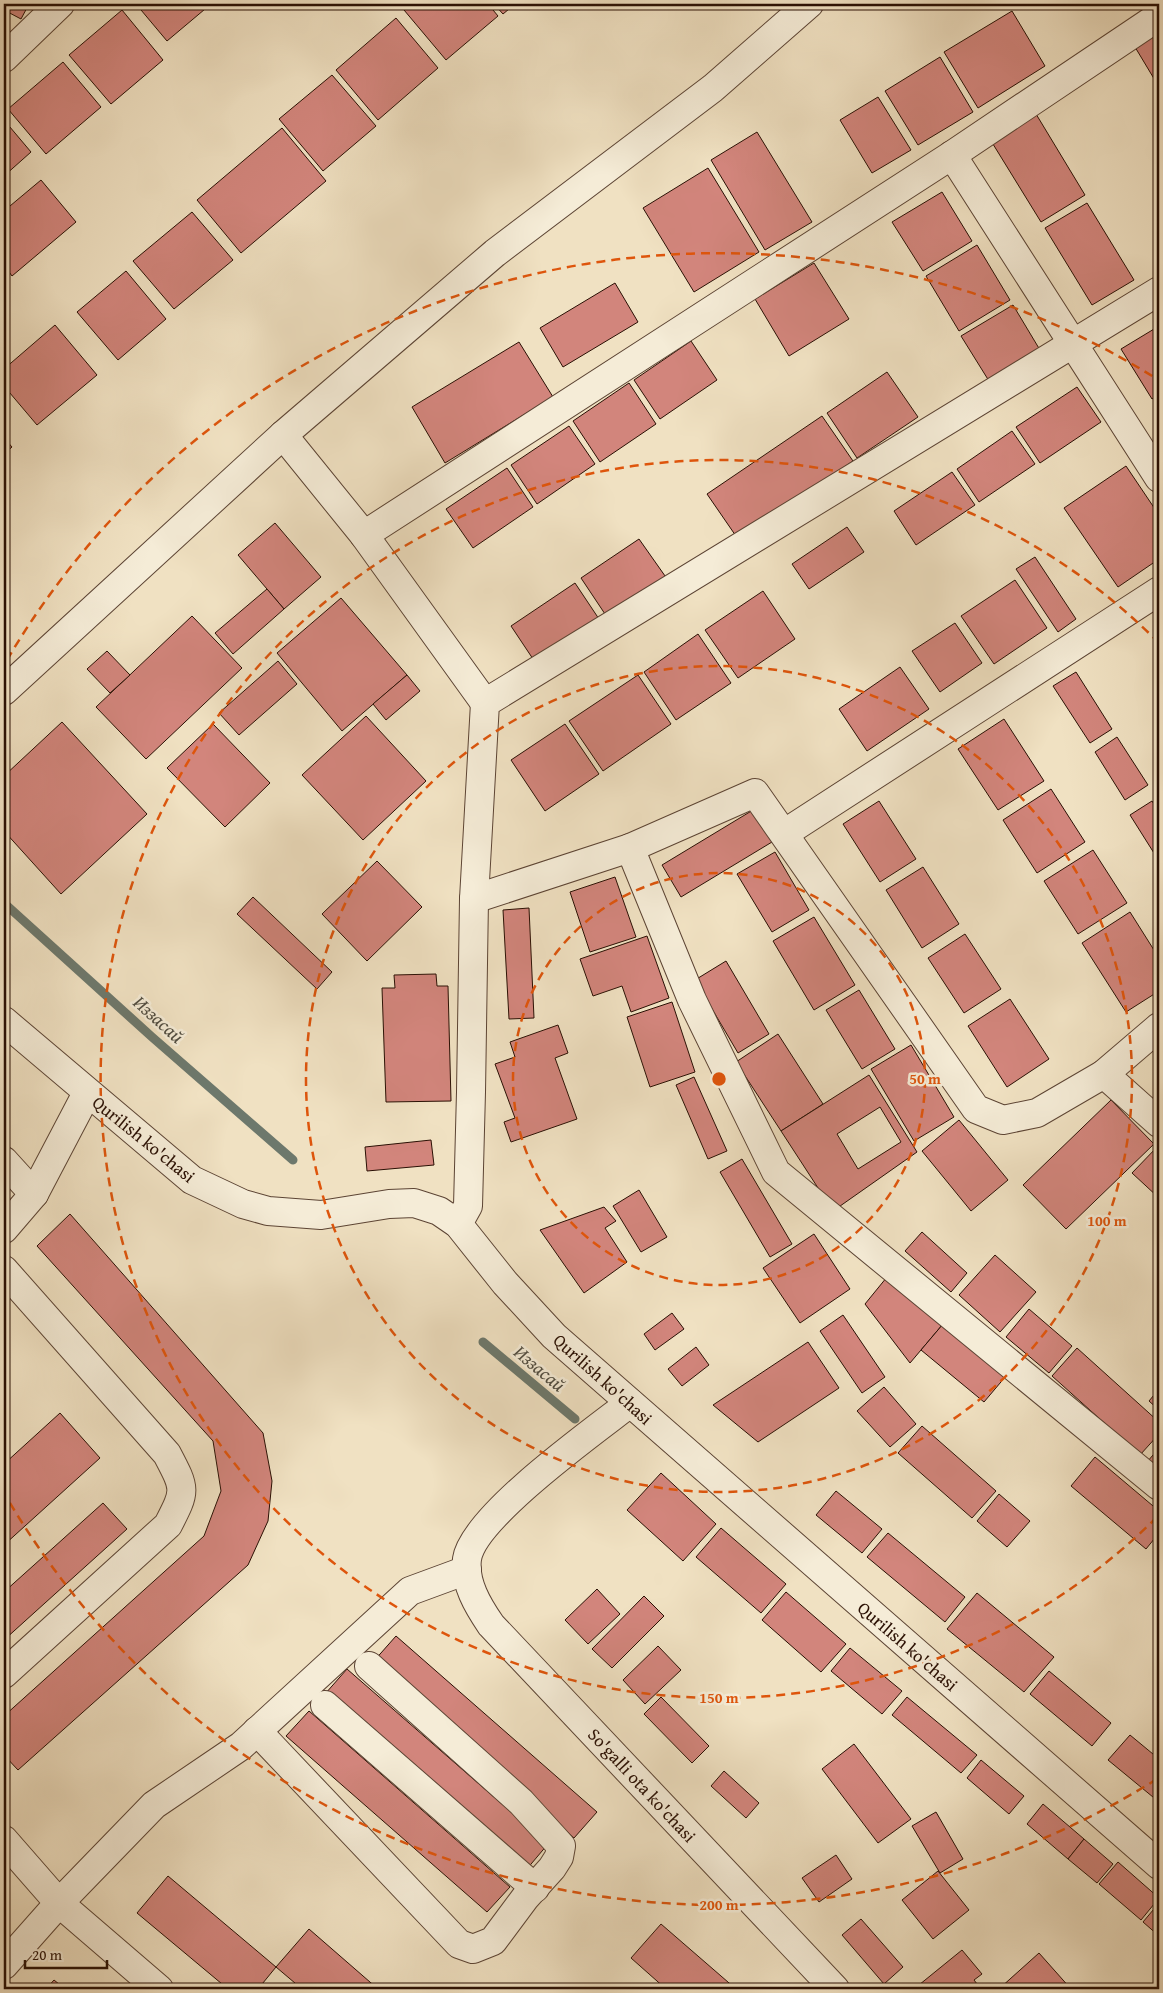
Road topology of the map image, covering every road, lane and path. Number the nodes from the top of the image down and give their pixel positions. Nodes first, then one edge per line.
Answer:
1 (60, 4) edge
2 (809, 4) edge
3 (1159, 16) edge
4 (4, 58) edge
5 (952, 155) junction
6 (1159, 292) edge
7 (1074, 343) junction
8 (283, 435) junction
9 (1159, 478) edge
10 (364, 535) junction
11 (1159, 591) edge
12 (4, 691) edge
13 (485, 703) junction
14 (785, 833) junction
15 (630, 848) junction
16 (474, 899) junction
17 (4, 1021) edge
18 (1159, 1027) edge
19 (1104, 1074) junction
20 (87, 1093) junction
21 (1159, 1123) edge
22 (4, 1161) edge
23 (34, 1194) junction
24 (458, 1224) junction
25 (4, 1229) edge
26 (4, 1270) edge
27 (630, 1403) junction
28 (1159, 1486) edge
29 (467, 1570) junction
30 (369, 1666) dead end
31 (4, 1674) edge
32 (324, 1705) dead end
33 (257, 1731) junction
34 (4, 1840) edge
35 (1159, 1864) edge
36 (534, 1888) junction
37 (59, 1903) junction
38 (4, 1966) edge
39 (159, 1989) edge
40 (835, 1989) edge

1 - 4 street
2 - 8 street
3 - 5 street
5 - 7 street
5 - 10 street
6 - 7 street
7 - 9 street
7 - 13 street
8 - 10 street
8 - 12 street
10 - 13 street
11 - 14 street
13 - 16 street
14 - 15 street
14 - 19 street
15 - 16 street
15 - 28 street
16 - 24 street
17 - 20 street, Qurilish ko'chasi
18 - 19 street
19 - 21 street
20 - 23 street
20 - 24 street, Qurilish ko'chasi
22 - 23 street
23 - 25 street
24 - 27 street, Qurilish ko'chasi
26 - 31 street
27 - 29 street
27 - 35 street, Qurilish ko'chasi
29 - 33 street
29 - 40 street, So'galli ota ko'chasi
30 - 36 street
32 - 36 street
33 - 36 street
33 - 37 street
34 - 37 street
37 - 38 street
37 - 39 street

